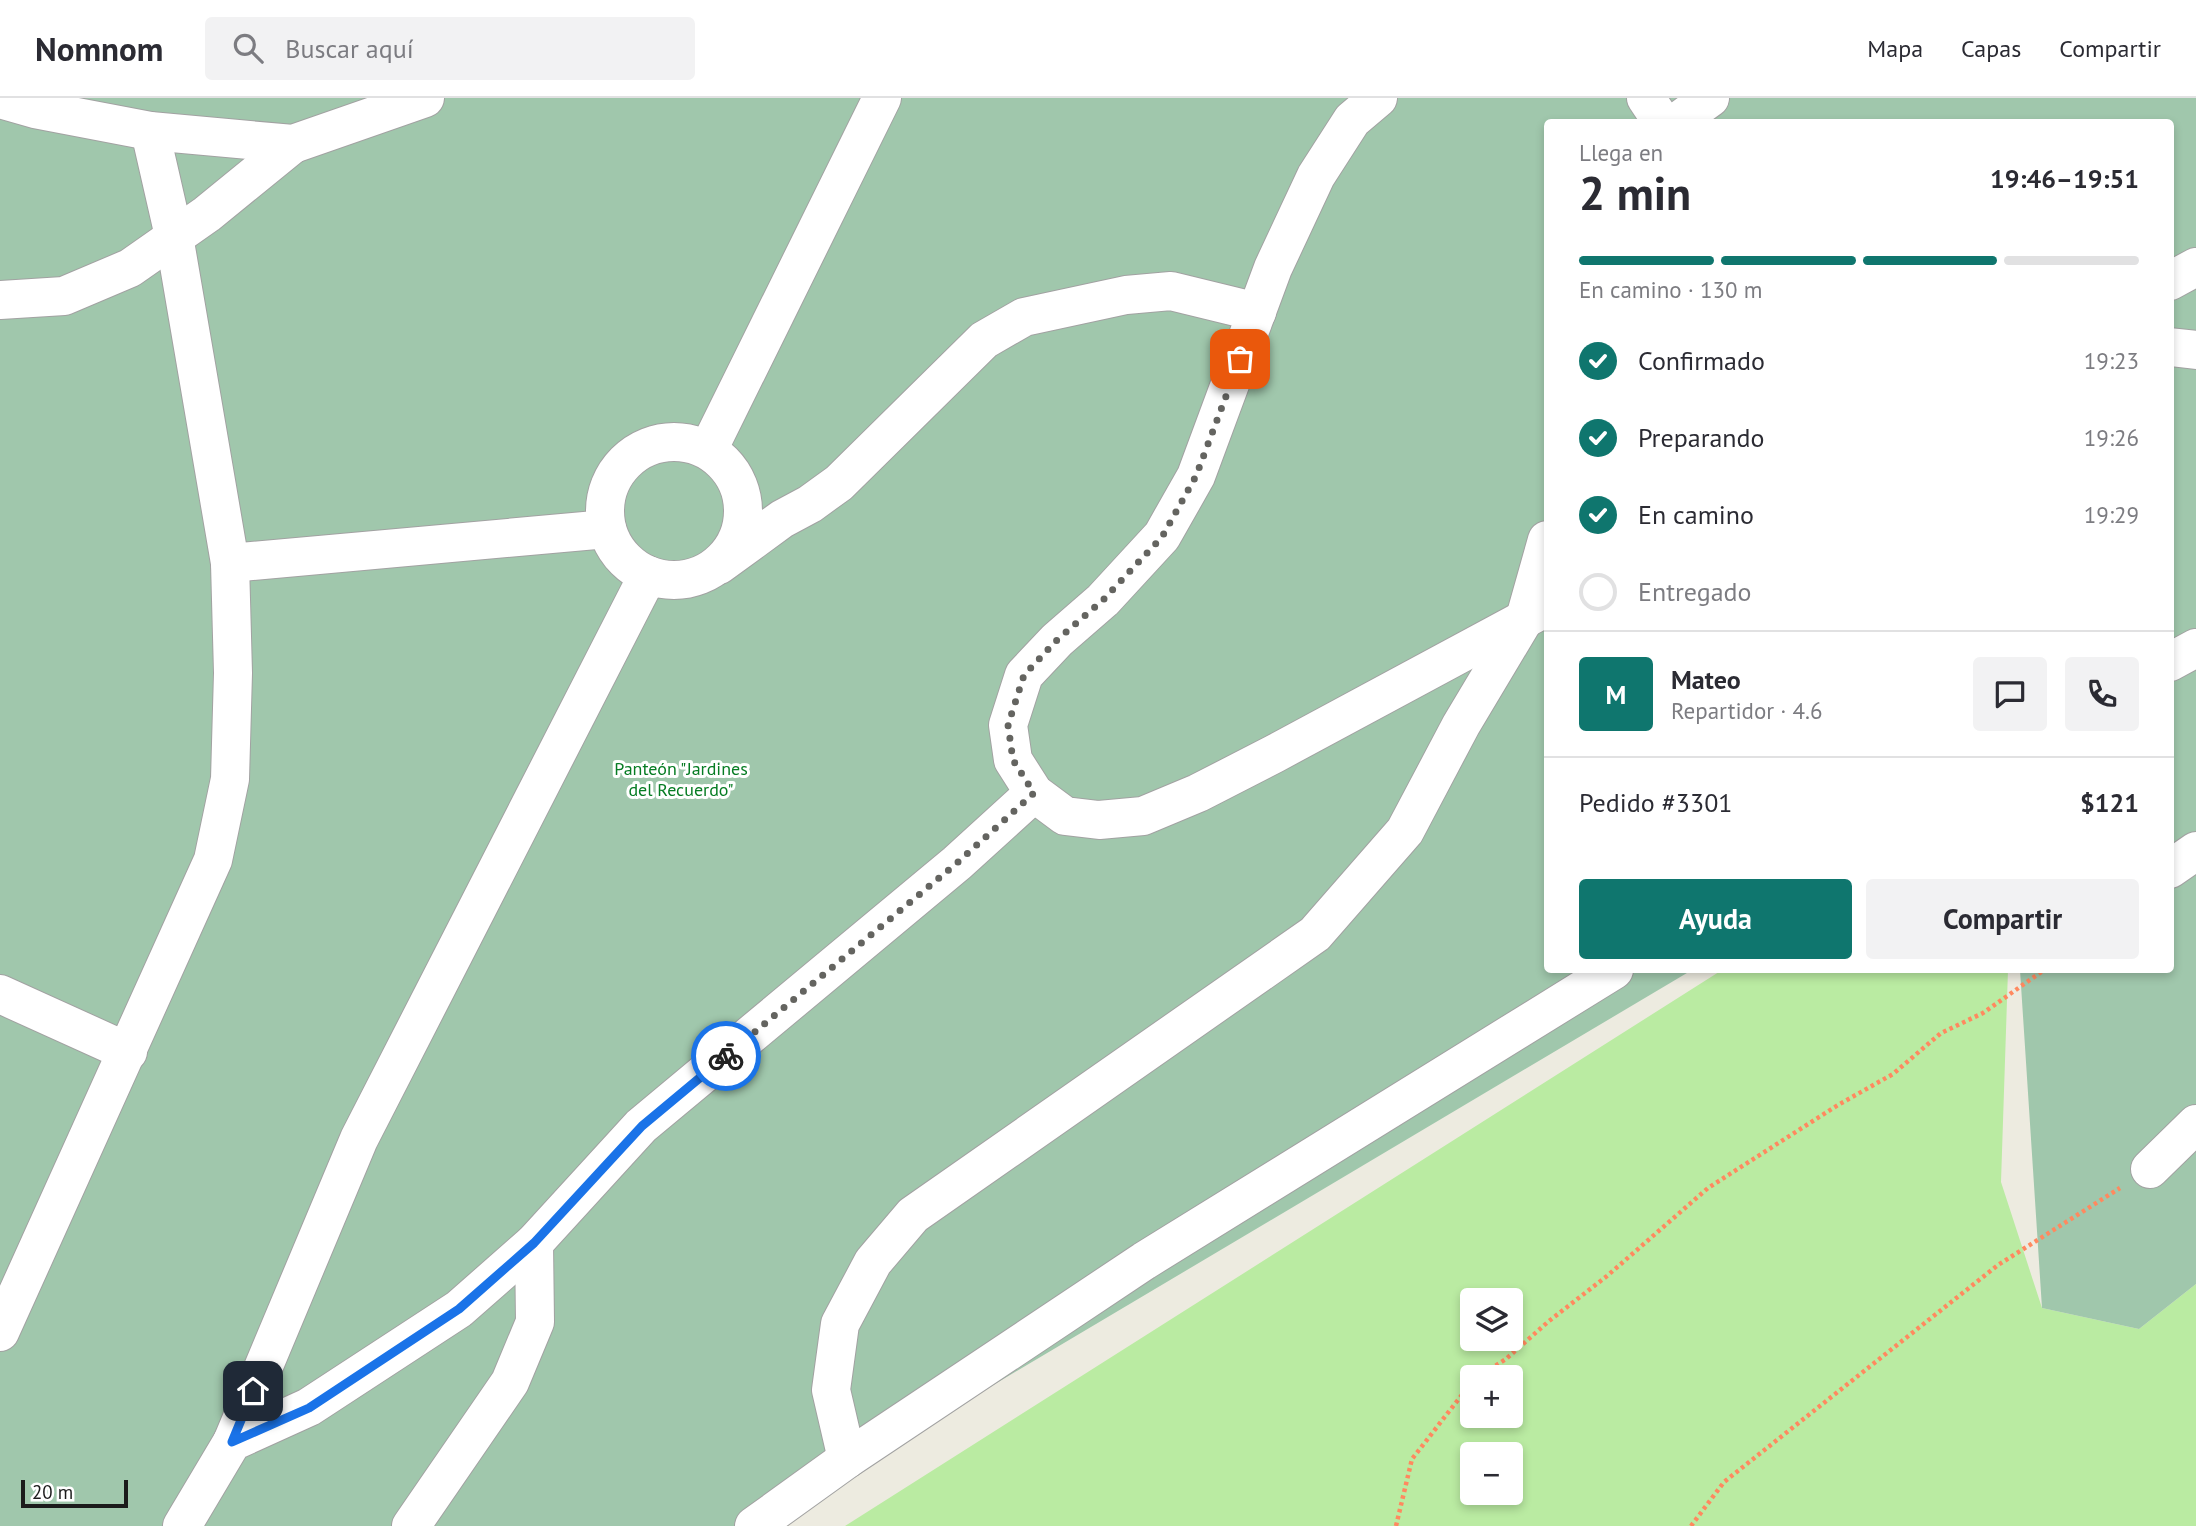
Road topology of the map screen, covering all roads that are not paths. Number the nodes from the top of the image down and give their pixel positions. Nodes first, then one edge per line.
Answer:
1 (425, 98) edge
2 (882, 98) edge
3 (1378, 98) edge
4 (1646, 98) edge
5 (1710, 98) edge
6 (0, 99) edge
7 (1660, 119) edge
8 (1681, 119) edge
9 (150, 131) junction
10 (293, 144) junction
11 (174, 236) junction
12 (2196, 267) edge
13 (2174, 279) edge
14 (0, 300) edge
15 (1257, 312) junction
16 (2174, 347) edge
17 (2196, 350) edge
18 (708, 450) junction
19 (607, 529) junction
20 (1544, 560) edge
21 (230, 563) junction
22 (719, 565) junction
23 (648, 575) junction
24 (1536, 612) edge
25 (2196, 648) edge
26 (2174, 660) edge
27 (1034, 793) junction
28 (2196, 851) edge
29 (2174, 866) edge
30 (1610, 973) edge
31 (0, 994) edge
32 (128, 1052) junction
33 (2196, 1124) edge
34 (2150, 1169) road end
35 (534, 1243) junction
36 (0, 1332) edge
37 (232, 1442) junction
38 (847, 1460) junction
39 (182, 1526) edge
40 (411, 1526) edge
41 (754, 1526) edge

1 - 10 lane
2 - 18 lane
3 - 15 lane
4 - 7 lane
5 - 8 lane
6 - 9 lane
9 - 10 lane
9 - 11 lane
10 - 11 lane
11 - 14 lane
11 - 21 lane
12 - 13 lane
15 - 22 lane
15 - 27 lane
16 - 17 lane
18 - 19 lane
18 - 22 lane
19 - 21 lane
19 - 23 lane
20 - 24 lane
21 - 32 lane
22 - 23 lane
23 - 37 lane
24 - 27 lane
24 - 38 lane
25 - 26 lane
27 - 35 lane
28 - 29 lane
30 - 38 lane
31 - 32 lane
32 - 36 lane
33 - 34 lane
35 - 37 lane
35 - 40 lane
37 - 39 lane
38 - 41 lane

